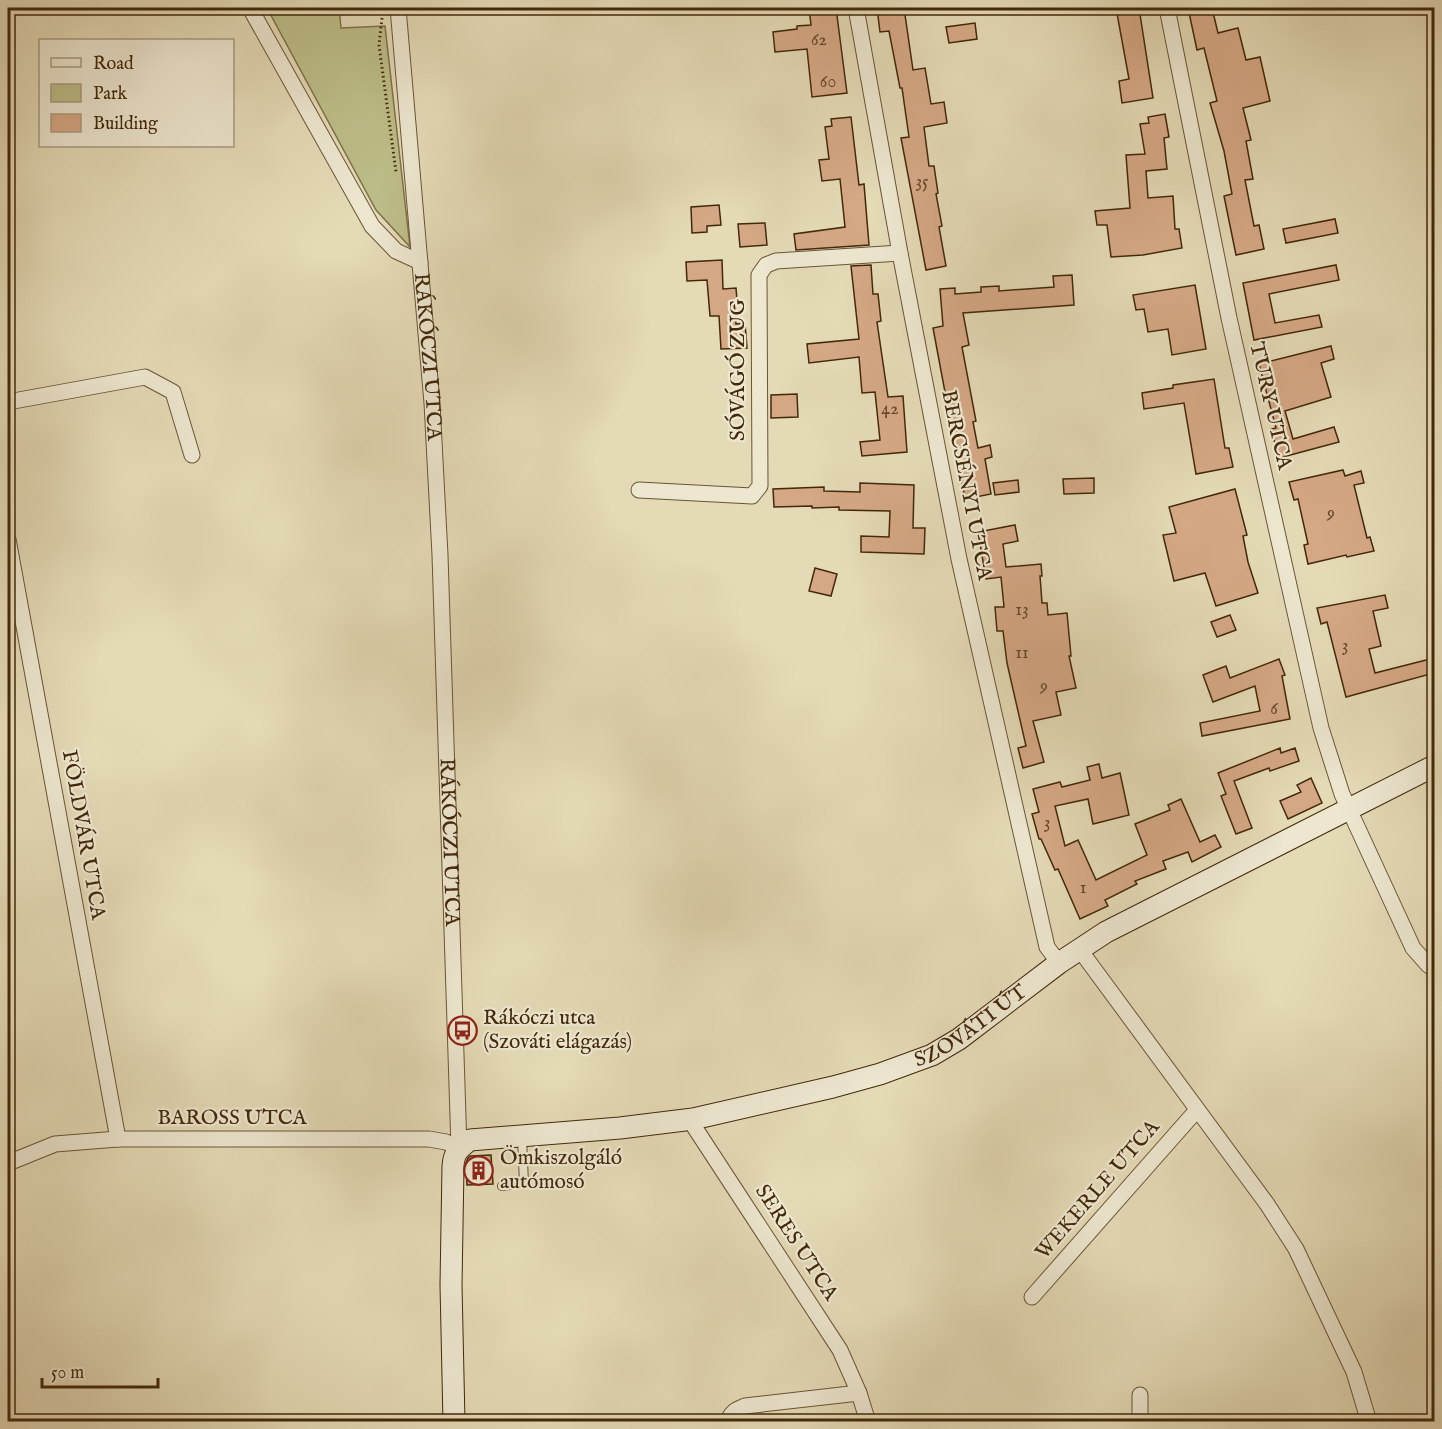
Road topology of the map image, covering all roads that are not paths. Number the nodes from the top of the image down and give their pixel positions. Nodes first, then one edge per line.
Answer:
1 (250, 8) edge
2 (362, 8) edge
3 (390, 8) edge
4 (856, 8) edge
5 (1167, 8) edge
6 (900, 253) junction
7 (420, 262) junction
8 (8, 402) edge
9 (192, 455) dead end
10 (639, 490) dead end
11 (8, 539) edge
12 (1434, 766) edge
13 (1349, 809) junction
14 (1080, 950) junction
15 (1059, 963) junction
16 (1434, 969) edge
17 (1196, 1111) junction
18 (693, 1119) junction
19 (522, 1137) junction
20 (117, 1139) junction
21 (459, 1148) junction
22 (8, 1163) edge
23 (502, 1186) dead end
24 (1032, 1297) dead end
25 (860, 1393) junction
26 (1140, 1395) dead end
27 (454, 1422) edge
28 (729, 1422) edge
29 (868, 1422) edge
30 (1140, 1422) edge
31 (1369, 1422) edge

1 - 7 street, RÁKÓCZI UTCA
2 - 3 lane
3 - 7 street, RÁKÓCZI UTCA
4 - 6 street, BERCSÉNYI UTCA
5 - 13 street, TURY UTCA
6 - 10 street, SÓVÁGÓ ZUG
6 - 15 street, BERCSÉNYI UTCA
7 - 21 street, RÁKÓCZI UTCA
8 - 9 street
11 - 20 street, FÖLDVÁR UTCA
12 - 13 main road, SZOVÁTI ÚT
13 - 14 main road, SZOVÁTI ÚT
13 - 16 street, TURY UTCA
14 - 15 main road, SZOVÁTI ÚT
14 - 17 street
15 - 18 main road, SZOVÁTI ÚT
17 - 24 street, WEKERLE UTCA
17 - 31 street
18 - 19 main road, SZOVÁTI ÚT
18 - 25 street, SERES UTCA
19 - 21 main road, SZOVÁTI ÚT
19 - 23 lane
20 - 21 street, BAROSS UTCA
20 - 22 street, BAROSS UTCA
21 - 27 main road, RÁKÓCZI UTCA
25 - 28 street
25 - 29 street, SERES UTCA
26 - 30 street

